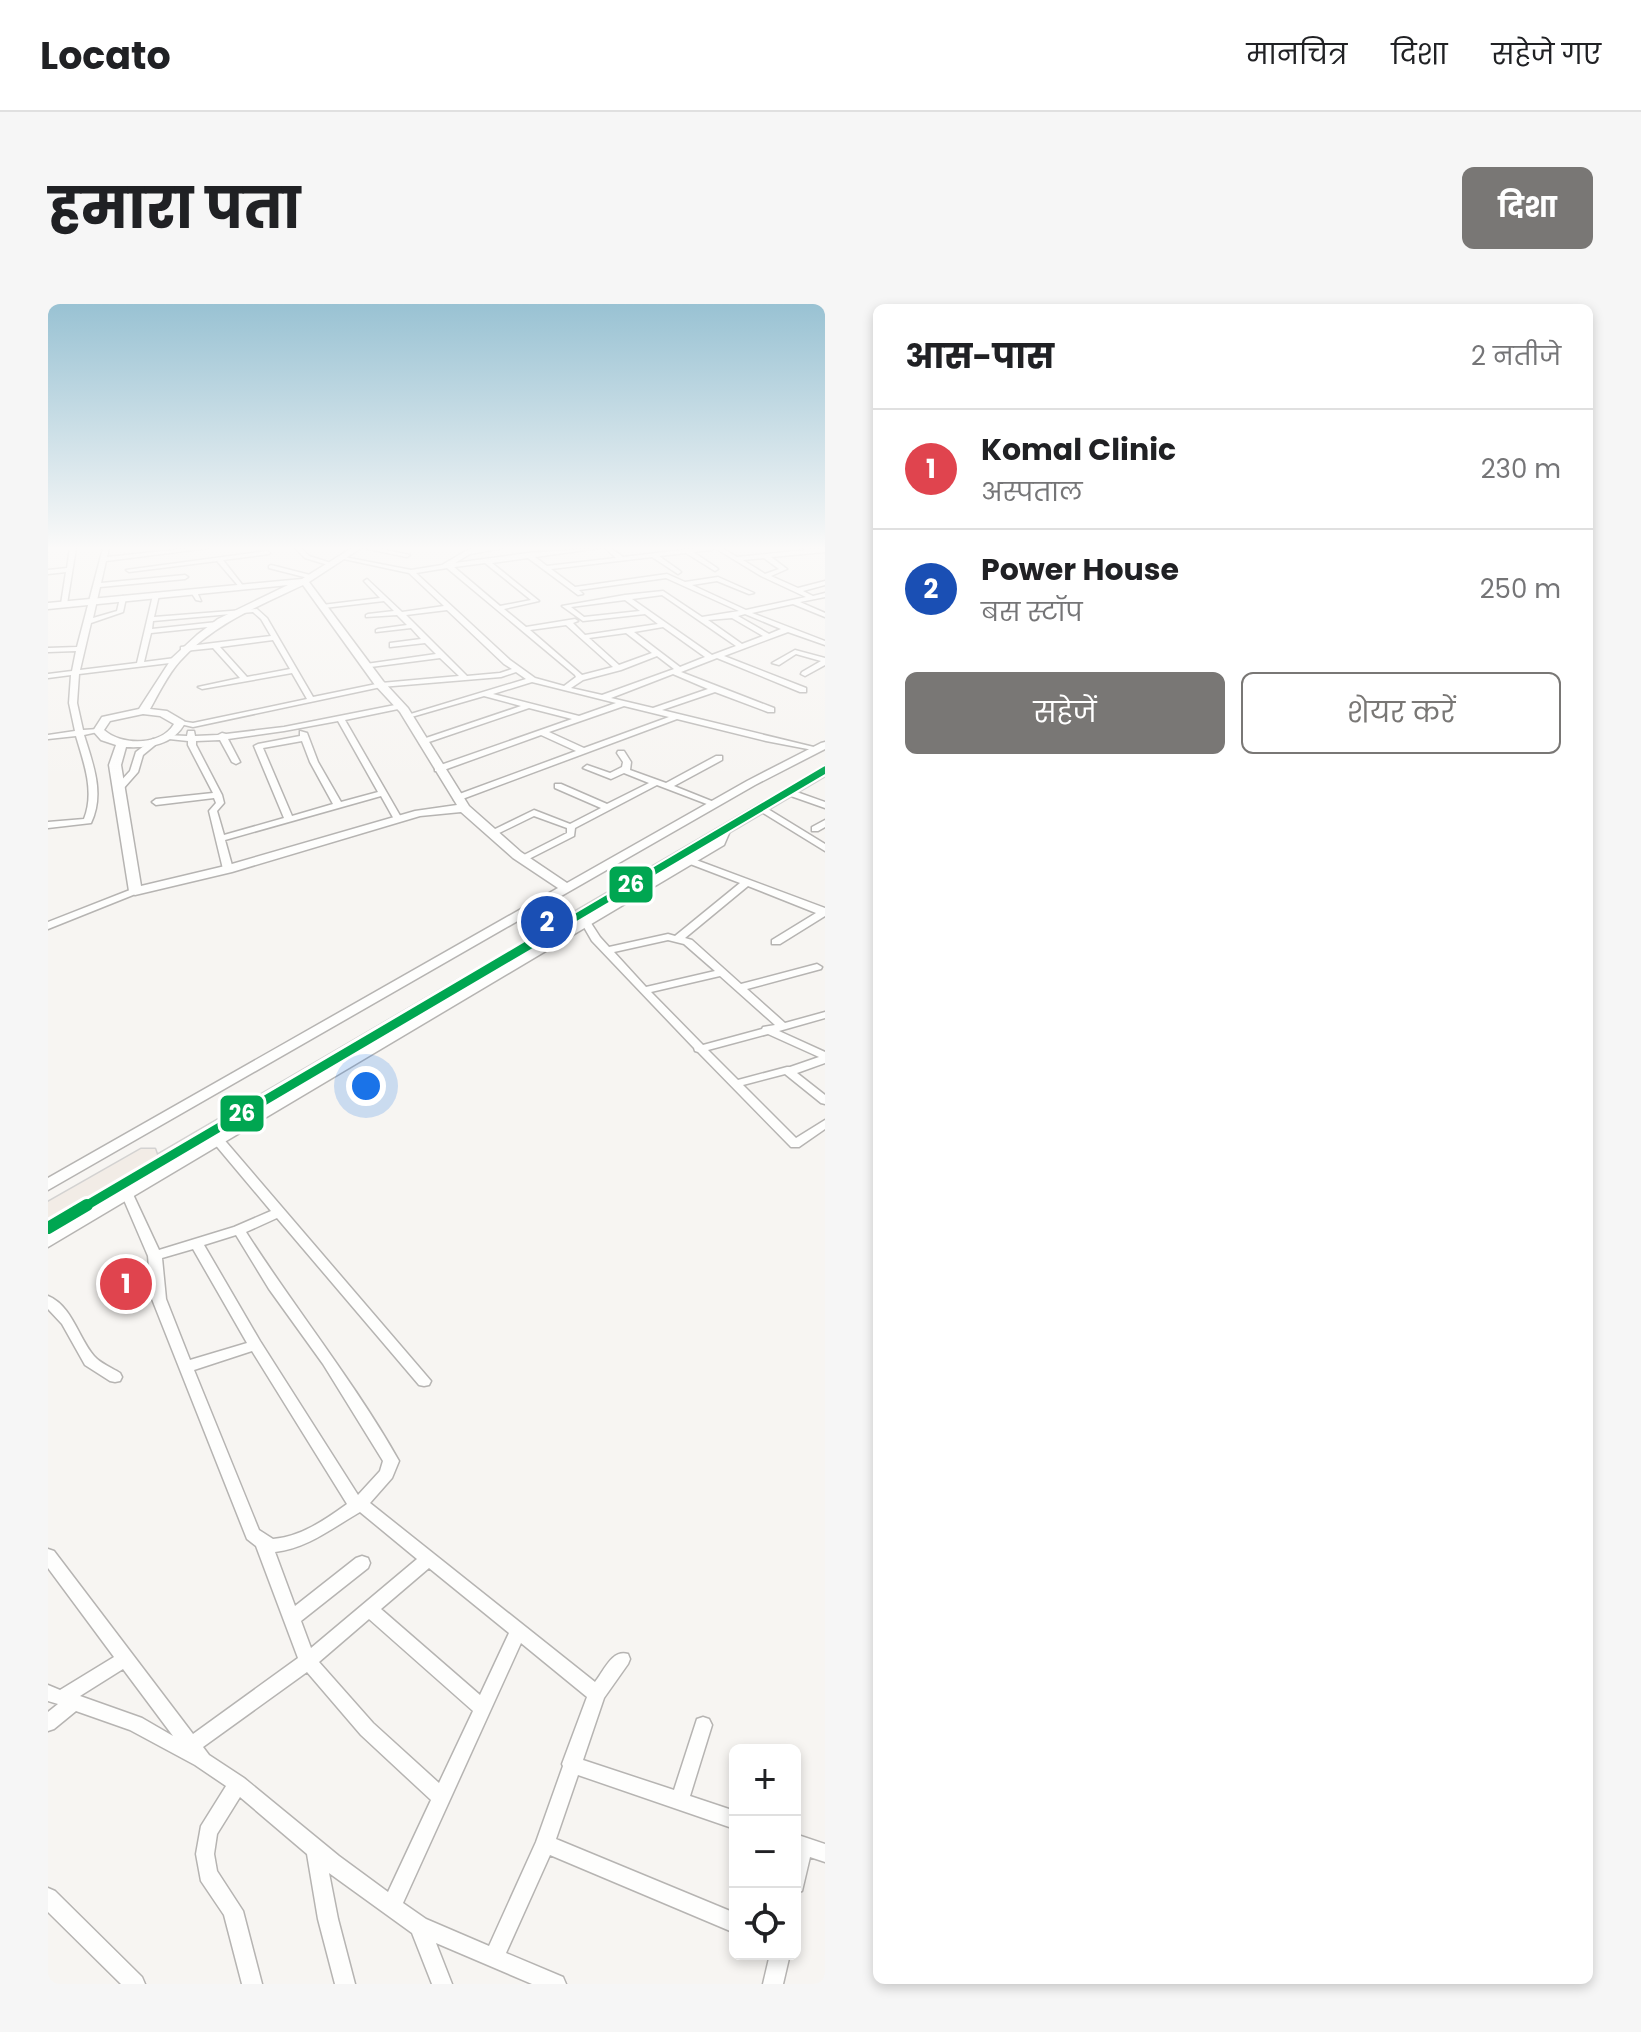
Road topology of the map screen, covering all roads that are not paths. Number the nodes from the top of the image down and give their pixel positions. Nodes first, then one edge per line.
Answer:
1 (87, 626) edge
2 (149, 626) edge
3 (193, 626) edge
4 (214, 626) edge
5 (269, 626) edge
6 (338, 626) edge
7 (410, 626) edge
8 (413, 626) edge
9 (468, 626) edge
10 (520, 626) edge
11 (543, 626) edge
12 (572, 626) edge
13 (656, 626) edge
14 (667, 626) edge
15 (712, 626) edge
16 (752, 626) edge
17 (778, 626) edge
18 (523, 629) junction
19 (786, 630) junction
20 (148, 631) junction
21 (378, 631) dead end
22 (628, 631) junction
23 (584, 637) junction
24 (769, 637) junction
25 (275, 638) junction
26 (428, 640) junction
27 (825, 643) edge
28 (393, 645) dead end
29 (216, 647) junction
30 (742, 647) junction
31 (80, 649) junction
32 (184, 649) junction
33 (48, 650) edge
34 (658, 653) junction
35 (443, 655) junction
36 (715, 657) junction
37 (175, 660) junction
38 (825, 661) edge
39 (140, 664) junction
40 (366, 666) junction
41 (618, 668) junction
42 (518, 669) junction
43 (293, 671) junction
44 (677, 671) junction
45 (753, 671) junction
46 (74, 673) junction
47 (805, 674) dead end
48 (501, 675) junction
49 (48, 676) edge
50 (464, 677) junction
51 (580, 678) junction
52 (245, 679) junction
53 (532, 680) junction
54 (381, 685) junction
55 (514, 685) junction
56 (202, 687) dead end
57 (567, 687) junction
58 (715, 689) junction
59 (803, 690) dead end
60 (481, 694) junction
61 (605, 697) junction
62 (310, 698) junction
63 (625, 703) junction
64 (271, 706) junction
65 (400, 706) junction
66 (528, 706) junction
67 (655, 710) junction
68 (771, 710) dead end
69 (143, 711) junction
70 (408, 716) junction
71 (678, 716) junction
72 (340, 718) junction
73 (581, 719) junction
74 (180, 723) junction
75 (193, 725) junction
76 (300, 725) junction
77 (287, 727) junction
78 (98, 731) junction
79 (543, 733) junction
80 (77, 734) junction
81 (222, 735) junction
82 (48, 737) edge
83 (169, 737) junction
84 (305, 738) junction
85 (190, 740) junction
86 (156, 741) junction
87 (423, 742) junction
88 (122, 743) junction
89 (583, 751) junction
90 (823, 752) edge
91 (621, 753) dead end
92 (719, 758) dead end
93 (236, 762) dead end
94 (587, 768) dead end
95 (438, 769) junction
96 (625, 769) junction
97 (825, 770) edge
98 (660, 785) junction
99 (558, 786) dead end
100 (120, 787) junction
101 (383, 793) junction
102 (791, 793) junction
103 (218, 795) junction
104 (156, 802) dead end
105 (460, 803) junction
106 (715, 804) junction
107 (338, 805) junction
108 (825, 805) edge
109 (608, 808) junction
110 (763, 809) junction
111 (398, 819) junction
112 (289, 820) junction
113 (825, 823) edge
114 (48, 825) edge
115 (571, 827) junction
116 (815, 829) dead end
117 (724, 831) junction
118 (492, 833) junction
119 (220, 839) junction
120 (825, 848) edge
121 (523, 859) junction
122 (688, 860) junction
123 (228, 869) junction
124 (746, 883) junction
125 (566, 888) junction
126 (135, 891) junction
127 (824, 912) edge
128 (586, 922) junction
129 (48, 926) edge
130 (679, 938) junction
131 (776, 942) dead end
132 (607, 951) junction
133 (817, 967) dead end
134 (721, 973) junction
135 (739, 988) junction
136 (644, 991) junction
137 (823, 1018) edge
138 (781, 1025) junction
139 (767, 1029) junction
140 (699, 1049) junction
141 (825, 1058) edge
142 (791, 1071) junction
143 (735, 1084) junction
144 (825, 1101) edge
145 (825, 1124) edge
146 (217, 1139) junction
147 (48, 1185) edge
148 (127, 1193) junction
149 (48, 1211) edge
150 (279, 1212) junction
151 (48, 1228) edge
152 (239, 1230) junction
153 (48, 1241) edge
154 (196, 1243) junction
155 (155, 1256) junction
156 (48, 1301) edge
157 (255, 1345) junction
158 (186, 1367) junction
159 (115, 1377) dead end
160 (424, 1381) dead end
161 (359, 1505) junction
162 (263, 1542) junction
163 (48, 1556) edge
164 (428, 1559) junction
165 (362, 1563) dead end
166 (369, 1609) junction
167 (292, 1618) junction
168 (517, 1633) junction
169 (622, 1659) dead end
170 (123, 1660) junction
171 (308, 1661) junction
172 (597, 1694) junction
173 (61, 1698) edge
174 (482, 1708) junction
175 (48, 1723) edge
176 (703, 1725) dead end
177 (190, 1746) junction
178 (203, 1761) junction
179 (571, 1764) junction
180 (238, 1784) junction
181 (442, 1798) junction
182 (680, 1799) junction
183 (729, 1818) edge
184 (545, 1844) junction
185 (801, 1846) edge
186 (316, 1850) junction
187 (825, 1853) edge
188 (48, 1898) edge
189 (392, 1906) junction
190 (729, 1921) edge
191 (419, 1926) junction
192 (494, 1957) junction
193 (779, 1960) edge
194 (135, 1984) edge
195 (252, 1984) edge
196 (345, 1984) edge
197 (442, 1984) edge
198 (556, 1984) edge
199 (773, 1984) edge

1 - 31 street
2 - 20 street
3 - 20 street
4 - 32 street
5 - 25 street
6 - 40 street
7 - 21 street
8 - 26 street
9 - 42 street
10 - 18 street
11 - 18 street
12 - 23 street
13 - 22 street
14 - 36 street
15 - 30 street
16 - 24 street
17 - 19 street
18 - 51 street
19 - 24 street
19 - 27 street
20 - 39 street
22 - 23 street
22 - 34 street
23 - 41 street
24 - 30 street
25 - 29 street
25 - 43 street
26 - 28 street
26 - 35 street
29 - 32 street
29 - 52 street
30 - 36 street
31 - 33 street
31 - 46 street
32 - 37 street
34 - 41 street
34 - 44 street
35 - 40 street
35 - 50 street
36 - 44 street
36 - 45 street
37 - 39 street
37 - 69 street
38 - 45 street
38 - 47 street
39 - 46 street
40 - 54 street
41 - 51 street
42 - 48 street
42 - 53 street
43 - 52 street
43 - 62 street
44 - 58 street
44 - 61 street
45 - 59 street
46 - 49 street
46 - 80 street
48 - 50 street
48 - 55 street
50 - 54 street
51 - 57 street
52 - 56 street
53 - 55 street
53 - 57 street
54 - 62 street
54 - 65 street
55 - 60 street
57 - 61 street
58 - 67 street
58 - 68 street
60 - 66 street
60 - 70 street
61 - 63 street
62 - 64 street
63 - 67 street
63 - 73 street
64 - 75 street
64 - 77 street
65 - 70 street
65 - 72 street
66 - 73 street
66 - 87 street
67 - 71 street
69 - 74 street
69 - 78 street
70 - 87 street
71 - 89 street
71 - 90 street
72 - 76 street
72 - 101 street
73 - 79 street
74 - 75 street
74 - 83 street
75 - 85 street
76 - 77 street
76 - 84 street
77 - 81 street
78 - 80 street
78 - 88 street
79 - 89 street
79 - 95 street
80 - 82 street
80 - 114 street
81 - 85 street
81 - 93 street
83 - 85 street
83 - 86 street
84 - 107 street
84 - 112 street
85 - 103 street
86 - 88 street
86 - 100 street
87 - 95 street
88 - 100 street
89 - 105 street
90 - 106 street
90 - 149 highway
91 - 96 street
92 - 98 street
94 - 96 street
95 - 105 street
96 - 98 street
97 - 102 highway
98 - 106 street
98 - 109 street
99 - 109 street
100 - 126 street
101 - 107 street
101 - 111 street
102 - 108 street
102 - 110 highway
103 - 104 street
103 - 119 street
105 - 111 street
105 - 118 street
106 - 125 street
107 - 112 street
109 - 115 street
110 - 117 highway
110 - 120 street
111 - 123 street
112 - 119 street
113 - 116 street
115 - 118 street
115 - 121 street
117 - 122 street
117 - 151 highway
118 - 121 street
119 - 123 street
121 - 125 street
122 - 124 street
122 - 128 street
123 - 126 street
124 - 127 street
124 - 130 street
125 - 147 street
126 - 129 street
127 - 131 street
128 - 132 street
128 - 146 street
130 - 132 street
130 - 134 street
132 - 136 street
133 - 135 street
134 - 135 street
134 - 136 street
135 - 138 street
136 - 140 street
137 - 138 street
138 - 139 street
139 - 140 street
139 - 141 street
140 - 143 street
141 - 142 street
142 - 143 street
142 - 144 street
143 - 145 street
146 - 148 street
146 - 150 street
148 - 153 street
148 - 155 street
150 - 152 street
150 - 160 street
152 - 154 street
152 - 161 street
154 - 155 street
154 - 157 street
155 - 158 street
156 - 159 street
157 - 158 street
157 - 161 street
158 - 162 street
161 - 162 street
161 - 164 street
162 - 167 street
163 - 170 street
164 - 166 street
164 - 168 street
165 - 167 street
166 - 171 street
166 - 174 street
167 - 171 street
168 - 172 street
168 - 174 street
169 - 172 street
170 - 173 street
170 - 177 street
171 - 177 street
171 - 181 street
172 - 179 street
173 - 175 street
173 - 178 street
174 - 181 street
176 - 182 street
177 - 178 street
178 - 180 street
179 - 182 street
179 - 184 street
180 - 186 street
180 - 195 street
181 - 189 street
182 - 183 street
184 - 190 street
184 - 192 street
185 - 187 street
186 - 189 street
186 - 196 street
188 - 194 street
189 - 191 street
191 - 192 street
191 - 197 street
192 - 198 street
193 - 199 street

